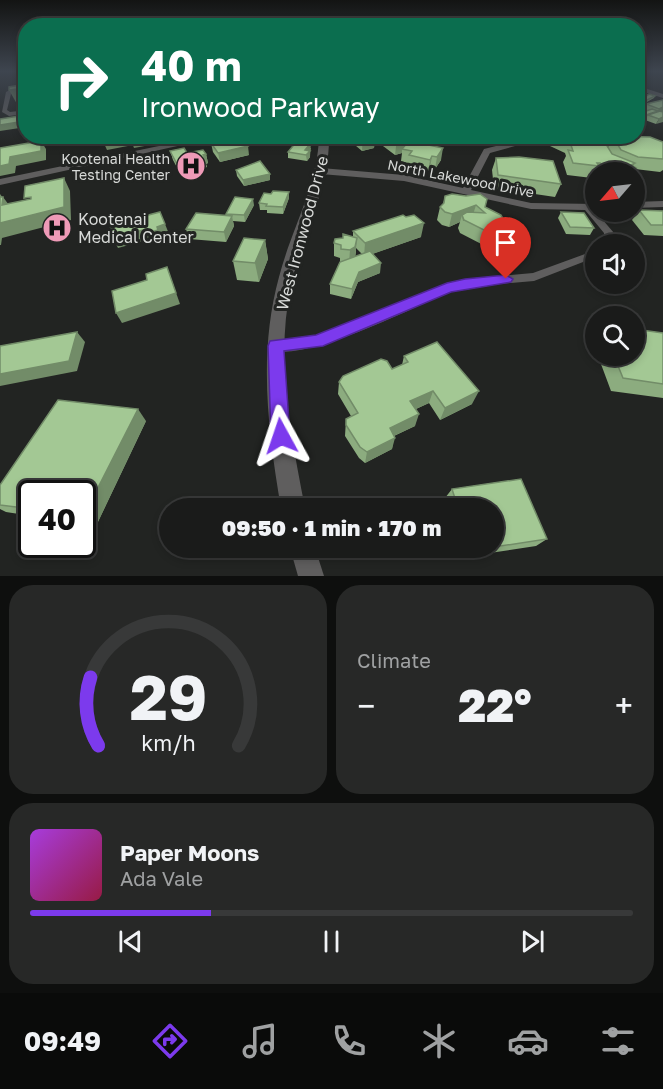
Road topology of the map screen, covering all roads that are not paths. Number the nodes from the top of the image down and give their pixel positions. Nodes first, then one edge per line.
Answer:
1 (7, 98) edge
2 (18, 113) edge
3 (9, 114) junction
4 (0, 118) edge
5 (182, 144) edge
6 (324, 144) edge
7 (512, 144) dead end
8 (321, 171) junction
9 (0, 182) edge
10 (466, 191) junction
11 (663, 204) edge
12 (645, 205) edge
13 (585, 207) edge
14 (585, 257) edge
15 (276, 346) junction
16 (291, 498) edge
17 (306, 558) edge
18 (311, 576) edge

1 - 3 street
2 - 3 street
3 - 4 street
5 - 9 street
6 - 8 street, West Ironwood Drive
7 - 10 street
8 - 10 street, North Lakewood Drive
8 - 15 street, West Ironwood Drive
10 - 13 street, North Lakewood Drive
11 - 12 street
14 - 15 street
15 - 16 street, West Ironwood Drive
17 - 18 street

